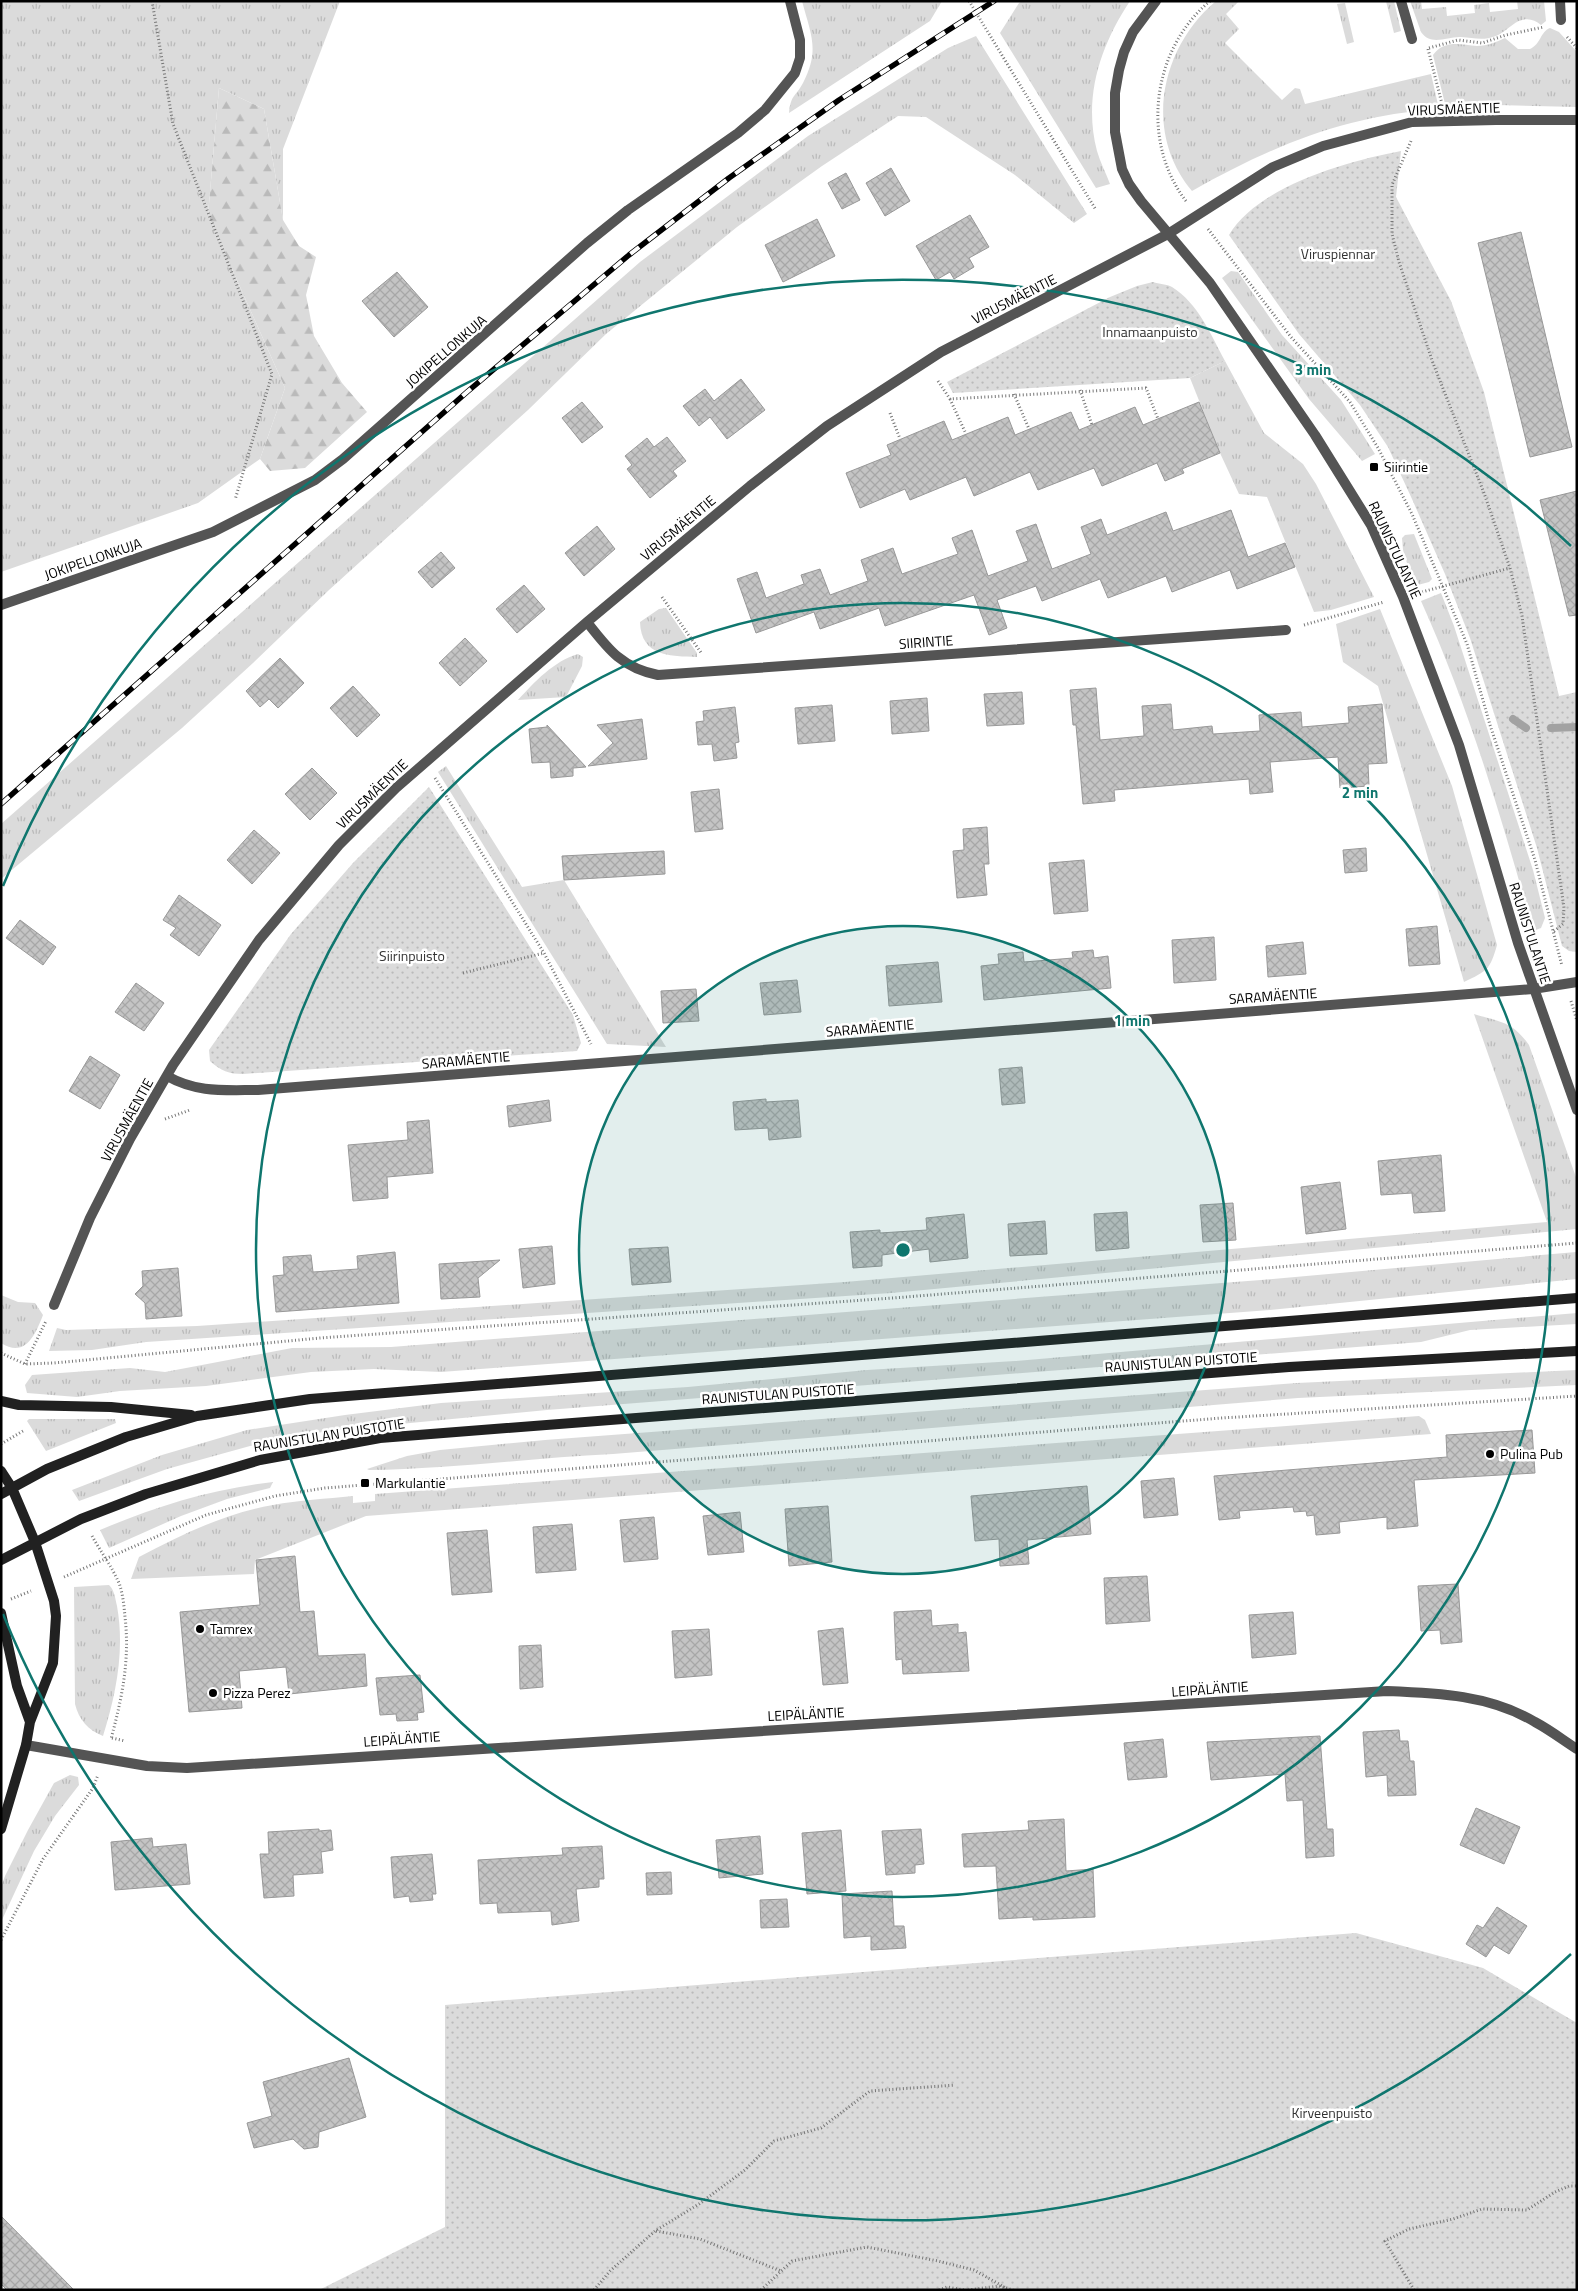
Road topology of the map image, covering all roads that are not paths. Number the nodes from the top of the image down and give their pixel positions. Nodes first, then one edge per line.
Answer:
1 (790, 1) edge
2 (1156, 1) edge
3 (1402, 1) edge
4 (1560, 1) edge
5 (1561, 20) dead end
6 (1412, 39) dead end
7 (1577, 120) edge
8 (1168, 234) junction
9 (1, 605) edge
10 (587, 622) junction
11 (1286, 630) road end
12 (1577, 982) edge
13 (1534, 989) junction
14 (167, 1076) junction
15 (1577, 1110) edge
16 (1577, 1298) edge
17 (54, 1305) road end
18 (1577, 1351) edge
19 (1, 1401) edge
20 (197, 1416) junction
21 (1, 1472) edge
22 (12, 1488) junction
23 (1, 1494) edge
24 (35, 1542) junction
25 (1, 1560) edge
26 (1, 1613) edge
27 (30, 1722) junction
28 (26, 1745) junction
29 (1577, 1749) edge
30 (1, 1829) edge

1 - 9 street, JOKIPELLONKUJA
2 - 8 street, RAUNISTULANTIE
3 - 6 street
4 - 5 street
7 - 8 street, VIRUSMÄENTIE
8 - 10 street, VIRUSMÄENTIE
8 - 13 street, RAUNISTULANTIE
10 - 11 street, SIIRINTIE
10 - 14 street, VIRUSMÄENTIE
12 - 13 street, SARAMÄENTIE
13 - 14 street, SARAMÄENTIE
13 - 15 street, RAUNISTULANTIE
14 - 17 street, VIRUSMÄENTIE
16 - 20 main road
18 - 24 main road, RAUNISTULAN PUISTOTIE
19 - 20 main road
20 - 22 main road
21 - 22 main road
22 - 23 main road
22 - 24 main road
24 - 25 main road, RAUNISTULAN PUISTOTIE
24 - 27 main road
26 - 27 main road
27 - 28 main road
28 - 29 street, LEIPÄLÄNTIE
28 - 30 main road

